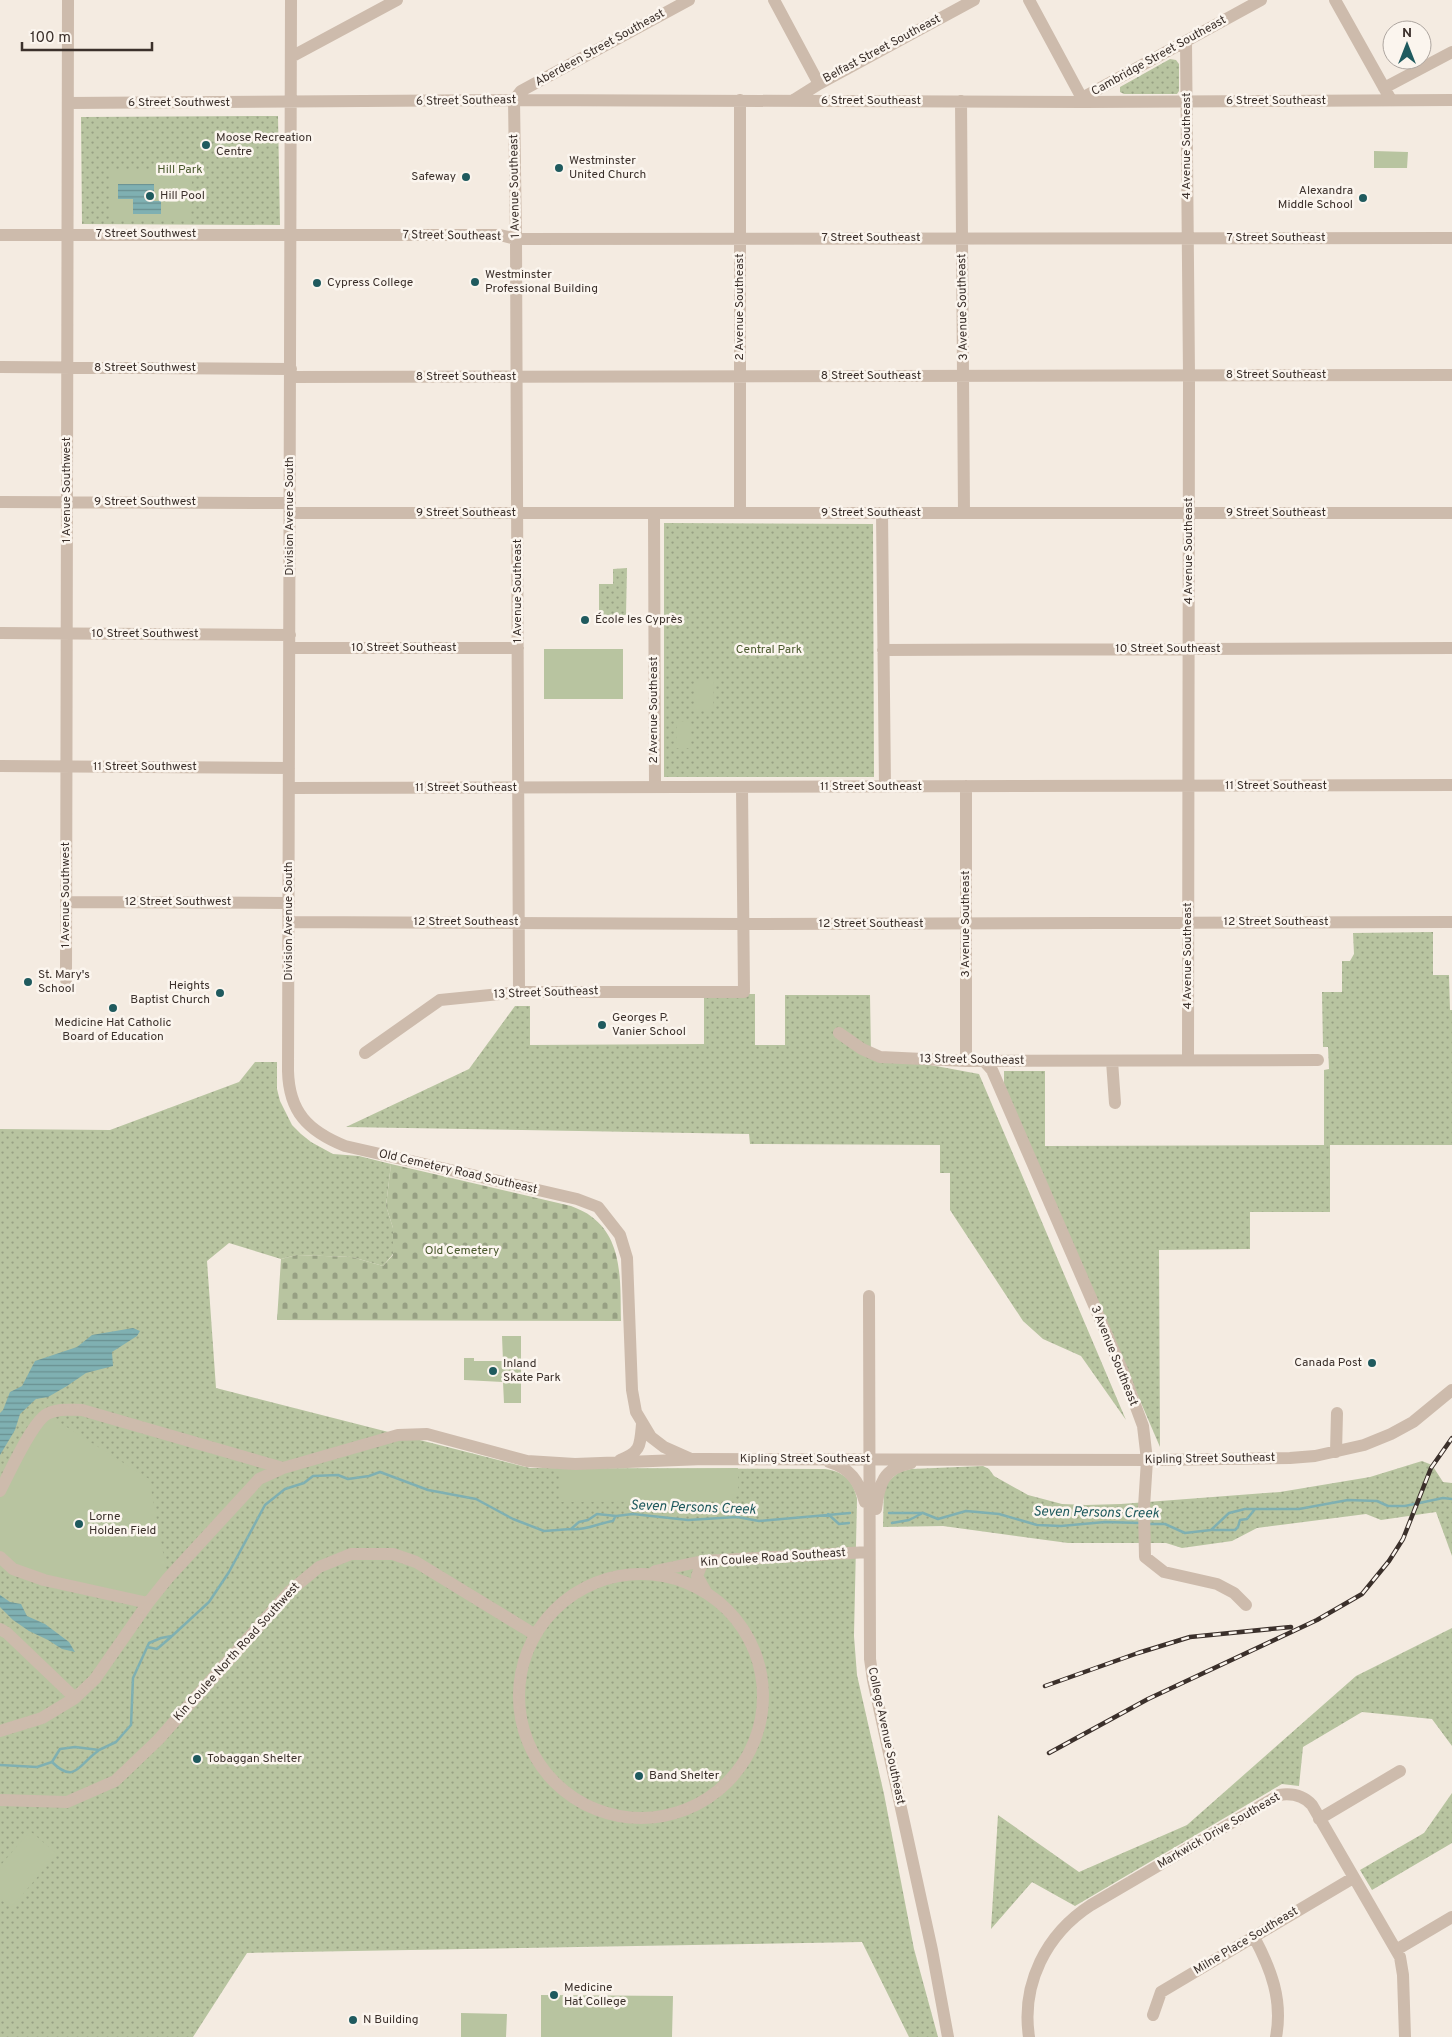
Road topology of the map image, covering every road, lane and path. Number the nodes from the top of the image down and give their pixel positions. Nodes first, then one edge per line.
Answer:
1 (68, 0) edge
2 (291, 0) edge
3 (397, 0) edge
4 (688, 0) edge
5 (774, 0) edge
6 (974, 0) edge
7 (1029, 0) edge
8 (1261, 0) edge
9 (1335, 0) edge
10 (1186, 42) junction
11 (1452, 52) edge
12 (291, 57) junction
13 (819, 84) junction
14 (1384, 88) junction
15 (514, 100) junction
16 (740, 100) junction
17 (1083, 100) junction
18 (1391, 100) junction
19 (1452, 100) edge
20 (792, 101) junction
21 (961, 101) junction
22 (1187, 101) junction
23 (68, 103) junction
24 (290, 103) junction
25 (68, 234) junction
26 (0, 235) edge
27 (291, 235) junction
28 (516, 238) junction
29 (740, 238) junction
30 (962, 238) junction
31 (1186, 238) junction
32 (1452, 238) edge
33 (0, 367) edge
34 (68, 368) junction
35 (291, 373) junction
36 (1189, 375) junction
37 (1452, 375) edge
38 (740, 376) junction
39 (964, 376) junction
40 (517, 377) junction
41 (0, 502) edge
42 (67, 502) junction
43 (290, 508) junction
44 (517, 513) junction
45 (740, 513) junction
46 (882, 513) junction
47 (964, 513) junction
48 (1189, 513) junction
49 (1452, 513) edge
50 (654, 514) junction
51 (0, 634) edge
52 (67, 634) junction
53 (290, 635) junction
54 (290, 648) junction
55 (518, 648) junction
56 (1452, 648) edge
57 (1189, 649) junction
58 (884, 650) junction
59 (0, 766) edge
60 (66, 766) junction
61 (289, 768) junction
62 (1452, 785) edge
63 (966, 786) junction
64 (1188, 786) junction
65 (655, 787) junction
66 (742, 787) junction
67 (885, 787) junction
68 (289, 788) junction
69 (518, 788) junction
70 (66, 902) junction
71 (289, 903) junction
72 (289, 922) junction
73 (518, 922) junction
74 (1452, 922) edge
75 (966, 923) junction
76 (1188, 923) junction
77 (743, 924) junction
78 (66, 980) dead end
79 (519, 992) junction
80 (288, 1032) joint
81 (839, 1033) dead end
82 (365, 1053) dead end
83 (1188, 1060) junction
84 (1318, 1060) dead end
85 (966, 1061) junction
86 (984, 1061) junction
87 (1112, 1061) junction
88 (1115, 1103) dead end
89 (869, 1296) dead end
90 (1452, 1390) edge
91 (1337, 1413) dead end
92 (642, 1424) junction
93 (1336, 1452) junction
94 (704, 1459) junction
95 (817, 1459) junction
96 (869, 1459) junction
97 (931, 1460) junction
98 (1147, 1460) junction
99 (258, 1461) junction
100 (613, 1463) junction
101 (282, 1468) junction
102 (259, 1479) junction
103 (0, 1491) edge
104 (869, 1517) junction
105 (869, 1547) junction
106 (0, 1557) edge
107 (703, 1561) junction
108 (647, 1572) junction
109 (706, 1592) junction
110 (148, 1602) junction
111 (1246, 1605) dead end
112 (0, 1629) edge
113 (534, 1634) junction
114 (75, 1698) junction
115 (0, 1731) edge
116 (1400, 1771) dead end
117 (0, 1800) edge
118 (1319, 1819) junction
119 (1353, 1878) junction
120 (1452, 1917) edge
121 (1254, 1937) junction
122 (932, 1950) junction
123 (1396, 1950) junction
124 (1153, 2015) dead end
125 (948, 2037) edge
126 (957, 2037) edge
127 (1029, 2037) edge
128 (1276, 2037) edge
129 (1405, 2037) edge

1 - 23 street, 1 Avenue Southwest
2 - 12 street, Division Avenue South
3 - 12 street
4 - 15 street, Aberdeen Street Southeast
5 - 13 street
6 - 13 street, Belfast Street Southeast
7 - 17 street
8 - 10 street, Cambridge Street Southeast
9 - 14 street
10 - 17 street, Cambridge Street Southeast
10 - 22 street, 4 Avenue Southeast
11 - 14 street
12 - 24 street, Division Avenue South
13 - 20 street, Belfast Street Southeast
14 - 18 street
15 - 16 street, 6 Street Southeast
15 - 24 street, 6 Street Southeast
15 - 28 street, 1 Avenue Southeast
16 - 20 street, 6 Street Southeast
16 - 29 street, 2 Avenue Southeast
17 - 21 street, 6 Street Southeast
17 - 22 street, 6 Street Southeast
18 - 19 street, 6 Street Southeast
18 - 22 street, 6 Street Southeast
20 - 21 street, 6 Street Southeast
21 - 30 street, 3 Avenue Southeast
22 - 31 street, 4 Avenue Southeast
23 - 24 street, 6 Street Southwest
23 - 25 street, 1 Avenue Southwest
24 - 27 street, Division Avenue South
25 - 26 street, 7 Street Southwest
25 - 27 street, 7 Street Southwest
25 - 34 street, 1 Avenue Southwest
27 - 28 street, 7 Street Southeast
27 - 35 street, Division Avenue South
28 - 29 street, 7 Street Southeast
28 - 40 street, 1 Avenue Southeast
29 - 30 street, 7 Street Southeast
29 - 38 street, 2 Avenue Southeast
30 - 31 street, 7 Street Southeast
30 - 39 street, 3 Avenue Southeast
31 - 32 street, 7 Street Southeast
31 - 36 street, 4 Avenue Southeast
33 - 34 street, 8 Street Southwest
34 - 35 street, 8 Street Southwest
34 - 42 street, 1 Avenue Southwest
35 - 40 street, 8 Street Southeast
35 - 43 street, Division Avenue South
36 - 37 street, 8 Street Southeast
36 - 39 street, 8 Street Southeast
36 - 48 street, 4 Avenue Southeast
38 - 39 street, 8 Street Southeast
38 - 40 street, 8 Street Southeast
38 - 45 street, 2 Avenue Southeast
39 - 47 street, 3 Avenue Southeast
40 - 44 street, 1 Avenue Southeast
41 - 42 street, 9 Street Southwest
42 - 43 street, 9 Street Southwest
42 - 52 street, 1 Avenue Southwest
43 - 44 street, 9 Street Southeast
43 - 53 street, Division Avenue South
44 - 50 street, 9 Street Southeast
44 - 55 street, 1 Avenue Southeast
45 - 46 street, 9 Street Southeast
45 - 50 street, 9 Street Southeast
46 - 47 street, 9 Street Southeast
46 - 58 street
47 - 48 street, 9 Street Southeast
48 - 49 street, 9 Street Southeast
48 - 57 street, 4 Avenue Southeast
50 - 65 street, 2 Avenue Southeast
51 - 52 street, 10 Street Southwest
52 - 53 street, 10 Street Southwest
52 - 60 street, 1 Avenue Southwest
53 - 54 street, Division Avenue South
54 - 55 street, 10 Street Southeast
54 - 61 street, Division Avenue South
55 - 69 street, 1 Avenue Southeast
56 - 57 street, 10 Street Southeast
57 - 58 street, 10 Street Southeast
57 - 64 street, 4 Avenue Southeast
58 - 67 street
59 - 60 street, 11 Street Southwest
60 - 61 street, 11 Street Southwest
60 - 70 street, 1 Avenue Southwest
61 - 68 street, Division Avenue South
62 - 64 street, 11 Street Southeast
63 - 64 street, 11 Street Southeast
63 - 67 street, 11 Street Southeast
63 - 75 street, 3 Avenue Southeast
64 - 76 street, 4 Avenue Southeast
65 - 66 street, 11 Street Southeast
65 - 69 street, 11 Street Southeast
66 - 67 street, 11 Street Southeast
66 - 77 street
68 - 69 street, 11 Street Southeast
68 - 71 street, Division Avenue South
69 - 73 street, 1 Avenue Southeast
70 - 71 street, 12 Street Southwest
70 - 78 street, 1 Avenue Southwest
71 - 72 street, Division Avenue South
72 - 73 street, 12 Street Southeast
72 - 80 street, Division Avenue South
73 - 77 street, 12 Street Southeast
73 - 79 street, 1 Avenue Southeast
74 - 76 street, 12 Street Southeast
75 - 76 street, 12 Street Southeast
75 - 77 street, 12 Street Southeast
75 - 85 street, 3 Avenue Southeast
76 - 83 street, 4 Avenue Southeast
77 - 79 street, 13 Street Southeast
79 - 82 street, 13 Street Southeast
80 - 92 street, Old Cemetery Road Southeast
81 - 85 street, 13 Street Southeast
83 - 84 street, 13 Street Southeast
83 - 87 street, 13 Street Southeast
85 - 86 street, 13 Street Southeast
86 - 87 street, 13 Street Southeast
86 - 98 street, 3 Avenue Southeast
87 - 88 street
89 - 96 street, College Avenue Southeast
90 - 93 street, Kipling Street Southeast
91 - 93 street
92 - 94 street
92 - 100 street
93 - 98 street, Kipling Street Southeast
94 - 95 street, Kipling Street Southeast
94 - 100 street, Kipling Street Southeast
95 - 96 street, Kipling Street Southeast
95 - 104 street
96 - 97 street, Kipling Street Southeast
96 - 104 street, College Avenue Southeast
97 - 98 street, Kipling Street Southeast
97 - 105 street
98 - 111 street, 3 Avenue Southeast
99 - 101 street
99 - 102 street
99 - 103 street
100 - 101 street, Kipling Street Southeast
101 - 102 street
102 - 110 street
104 - 105 street, College Avenue Southeast
105 - 107 street, Kin Coulee Road Southeast
105 - 122 street, College Avenue Southeast
106 - 110 street
107 - 108 street, Kin Coulee Road Southeast
107 - 109 street
108 - 109 street
108 - 113 street
109 - 113 street
110 - 114 street
112 - 114 street
113 - 117 street, Kin Coulee North Road Southwest
114 - 115 street
116 - 118 street
118 - 119 street, Markwick Drive Southeast
118 - 127 street, Markwick Drive Southeast
119 - 121 street, Milne Place Southeast
119 - 123 street, Markwick Drive Southeast
120 - 123 street
121 - 124 street, Milne Place Southeast
121 - 128 street
122 - 125 street, College Avenue Southeast
122 - 126 street, College Avenue Southeast
123 - 129 street, Markwick Drive Southeast

